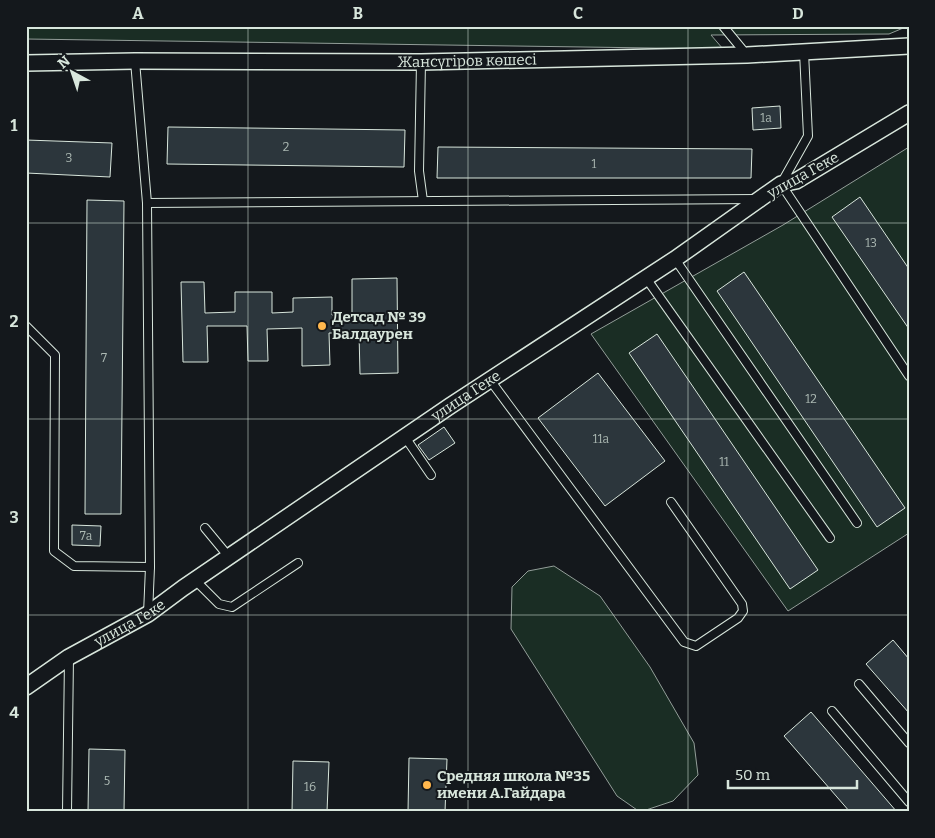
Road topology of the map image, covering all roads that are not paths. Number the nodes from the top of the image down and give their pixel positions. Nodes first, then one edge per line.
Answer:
1 (723, 26) edge
2 (909, 46) edge
3 (804, 52) junction
4 (747, 56) junction
5 (135, 61) junction
6 (421, 62) junction
7 (26, 63) edge
8 (909, 113) edge
9 (781, 184) junction
10 (761, 198) junction
11 (423, 201) junction
12 (147, 204) junction
13 (675, 259) junction
14 (646, 278) junction
15 (26, 326) edge
16 (909, 376) edge
17 (490, 380) junction
18 (405, 437) junction
19 (431, 474) dead end
20 (671, 502) dead end
21 (857, 524) dead end
22 (205, 528) dead end
23 (830, 538) dead end
24 (229, 557) junction
25 (298, 563) dead end
26 (150, 566) junction
27 (195, 580) junction
28 (148, 614) junction
29 (69, 657) junction
30 (859, 684) dead end
31 (26, 688) edge
32 (832, 711) dead end
33 (909, 743) edge
34 (909, 802) edge
35 (67, 812) edge

1 - 4 lane
2 - 3 street, Жансүгіров көшесі
3 - 4 street, Жансүгіров көшесі
3 - 9 lane
4 - 6 street, Жансүгіров көшесі
5 - 6 street, Жансүгіров көшесі
5 - 7 street, Жансүгіров көшесі
5 - 12 lane
6 - 11 lane
8 - 9 street, улица Геке
9 - 10 street, улица Геке
9 - 16 lane
10 - 11 lane
10 - 13 street, улица Геке
11 - 12 lane
12 - 26 lane
13 - 14 street, улица Геке
13 - 21 lane
14 - 17 street, улица Геке
14 - 23 lane
15 - 26 lane
17 - 18 street, улица Геке
17 - 20 lane
18 - 19 lane
18 - 24 street, улица Геке
22 - 24 lane
24 - 27 street, улица Геке
25 - 27 lane
26 - 28 lane
27 - 28 street, улица Геке
28 - 29 street, улица Геке
29 - 31 street, улица Геке
29 - 35 lane
30 - 33 lane
32 - 34 lane

